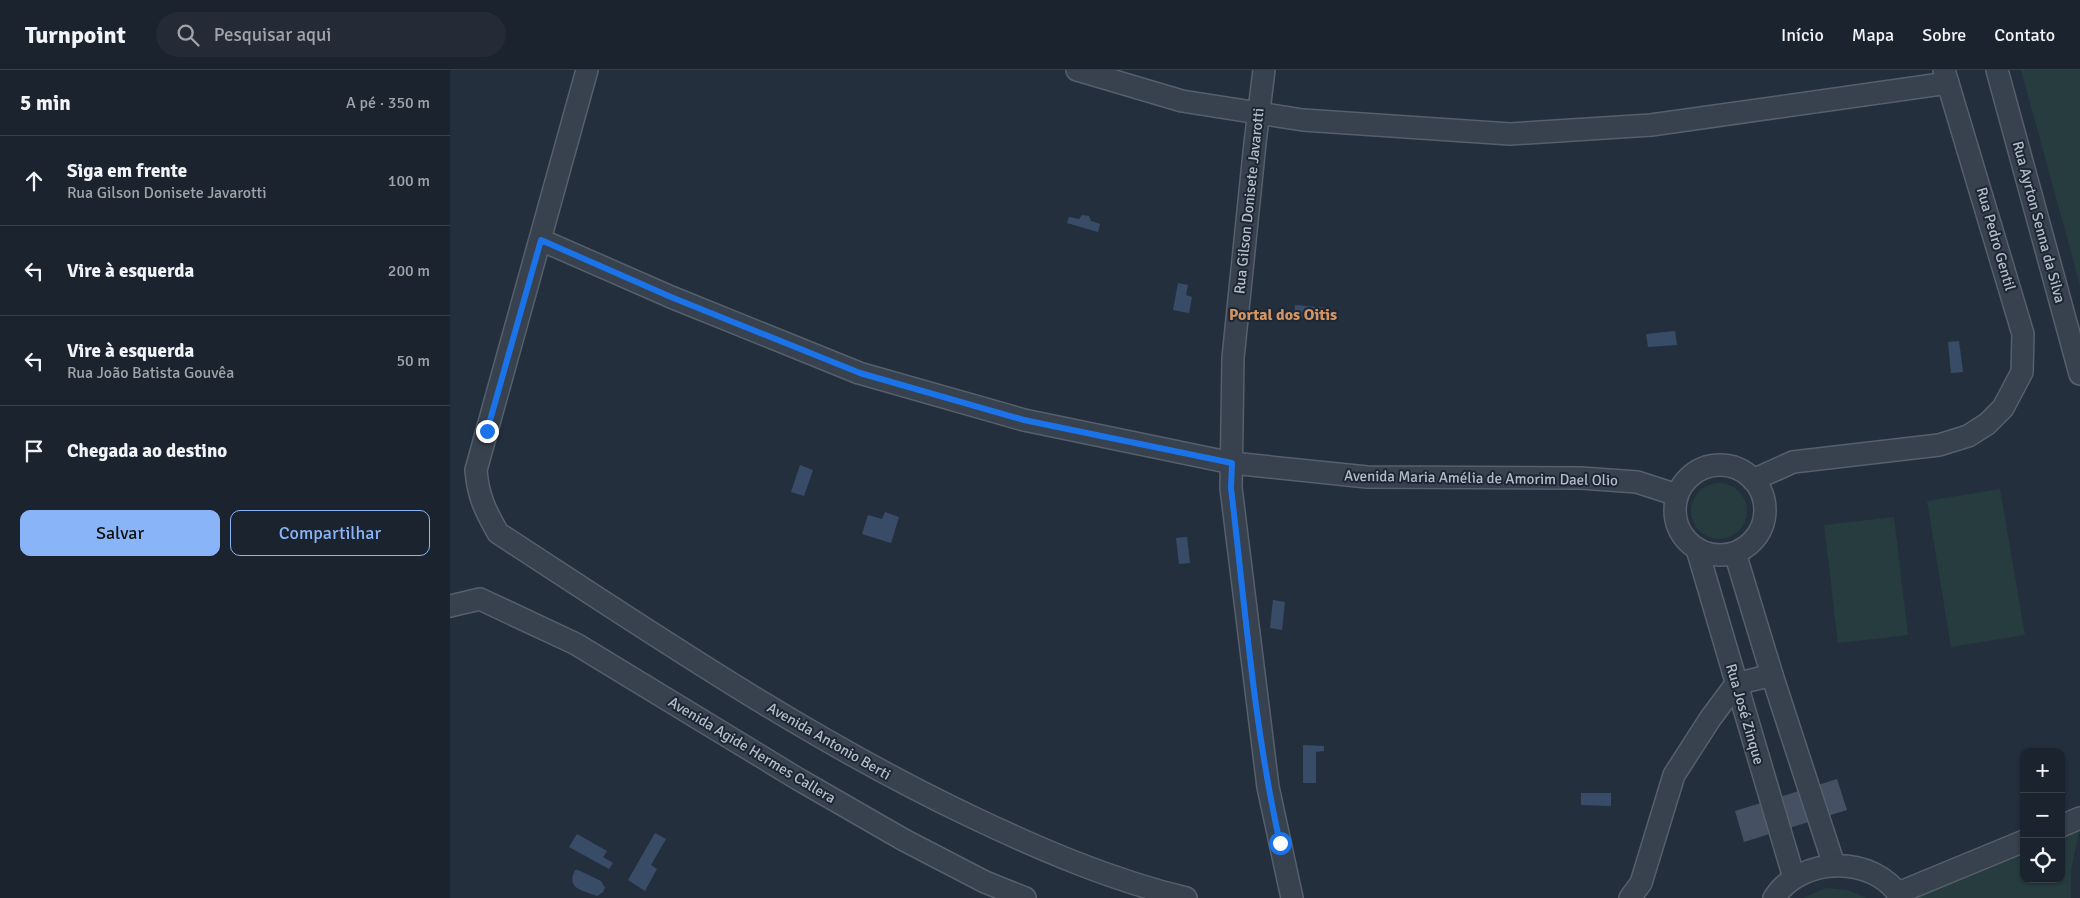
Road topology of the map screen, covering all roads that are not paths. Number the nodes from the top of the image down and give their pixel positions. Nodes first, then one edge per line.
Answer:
1 (587, 70) edge
2 (1077, 70) edge
3 (1264, 70) edge
4 (1997, 70) edge
5 (1946, 76) edge
6 (1259, 112) junction
7 (541, 240) junction
8 (2080, 374) edge
9 (1232, 463) junction
10 (1753, 480) junction
11 (1677, 495) junction
12 (1697, 549) junction
13 (1735, 553) junction
14 (450, 606) edge
15 (1772, 675) junction
16 (1736, 684) junction
17 (2080, 818) edge
18 (2065, 824) edge
19 (2020, 843) edge
20 (1834, 865) junction
21 (1794, 878) junction
22 (1899, 896) edge
23 (1025, 898) edge
24 (1186, 898) edge
25 (1292, 898) edge
26 (1630, 898) edge
27 (1774, 898) edge

1 - 7 street
2 - 6 street
3 - 6 street, Rua Gilson Donisete Javarotti
4 - 8 street, Rua Ayrton Senna da Silva
5 - 6 street
5 - 10 street, Rua Pedro Gentil
6 - 9 street, Rua Gilson Donisete Javarotti
7 - 9 street, Avenida Maria Amélia de Amorim Dael Olio
7 - 24 street, Avenida Antonio Berti
9 - 11 street, Avenida Maria Amélia de Amorim Dael Olio
9 - 25 street, Rua Gilson Donisete Javarotti
10 - 11 street
10 - 13 street
11 - 12 street
12 - 13 street
12 - 16 street, Rua José Zinque
13 - 15 street
14 - 23 street, Avenida Agide Hermes Callera
15 - 16 street
15 - 20 street
16 - 21 street, Rua José Zinque
16 - 26 street
17 - 18 street
19 - 22 street
20 - 21 street
20 - 22 street
21 - 27 street

